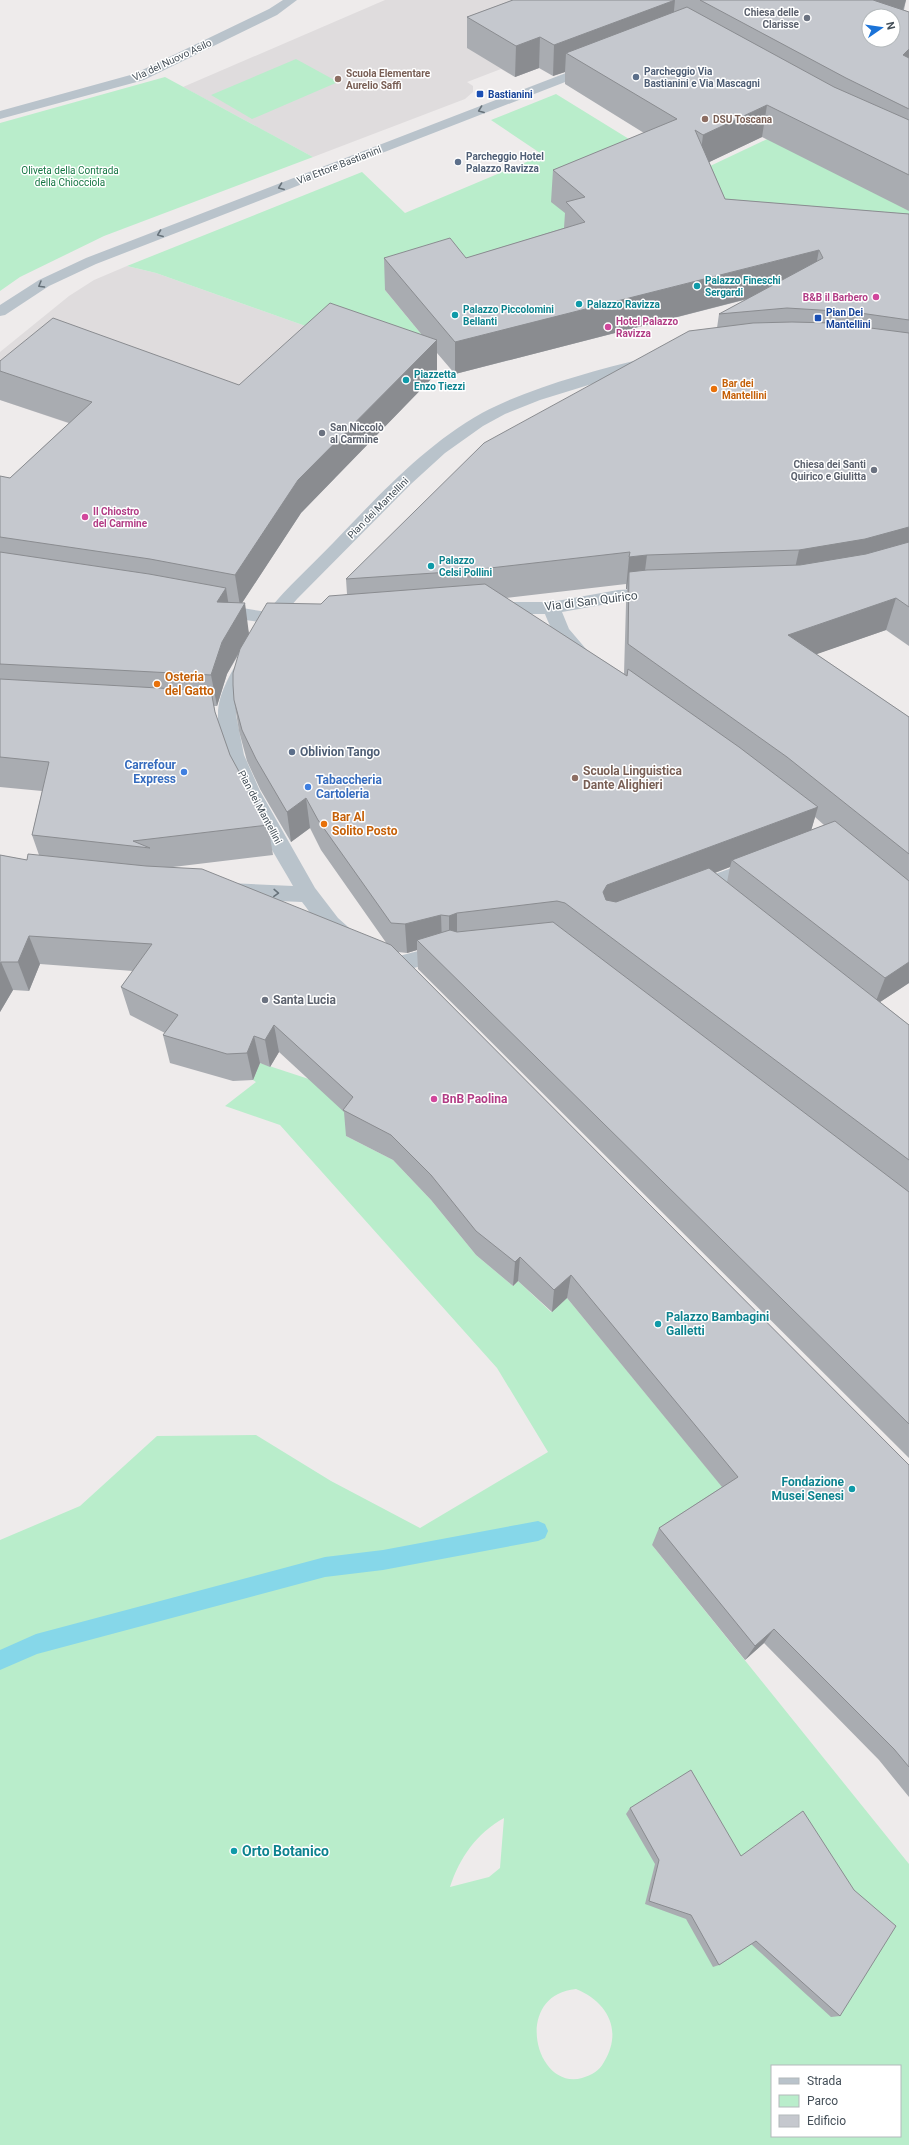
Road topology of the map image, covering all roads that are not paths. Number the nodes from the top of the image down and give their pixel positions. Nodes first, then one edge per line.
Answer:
1 (291, 0) edge
2 (604, 62) edge
3 (0, 116) edge
4 (0, 312) edge
5 (662, 360) edge
6 (674, 593) edge
7 (200, 606) edge
8 (551, 608) junction
9 (474, 610) edge
10 (270, 620) junction
11 (301, 621) edge
12 (598, 668) edge
13 (771, 862) edge
14 (706, 886) junction
15 (208, 890) edge
16 (308, 894) junction
17 (678, 896) edge
18 (723, 901) edge
19 (454, 952) edge
20 (380, 957) junction
21 (415, 981) edge

1 - 3 street, Via del Nuovo Asilo
2 -> 4 street, Via Ettore Bastianini
5 - 10 street, Pian dei Mantellini
6 - 8 street, Via di San Quirico
7 - 10 street
8 - 9 street, Via di San Quirico
8 - 12 street
10 - 11 street
10 - 16 street, Pian dei Mantellini
13 - 14 street
14 - 17 street
14 - 18 street
15 -> 16 street
16 - 20 street, Pian dei Mantellini
19 - 20 street
20 - 21 street, Pian dei Mantellini

